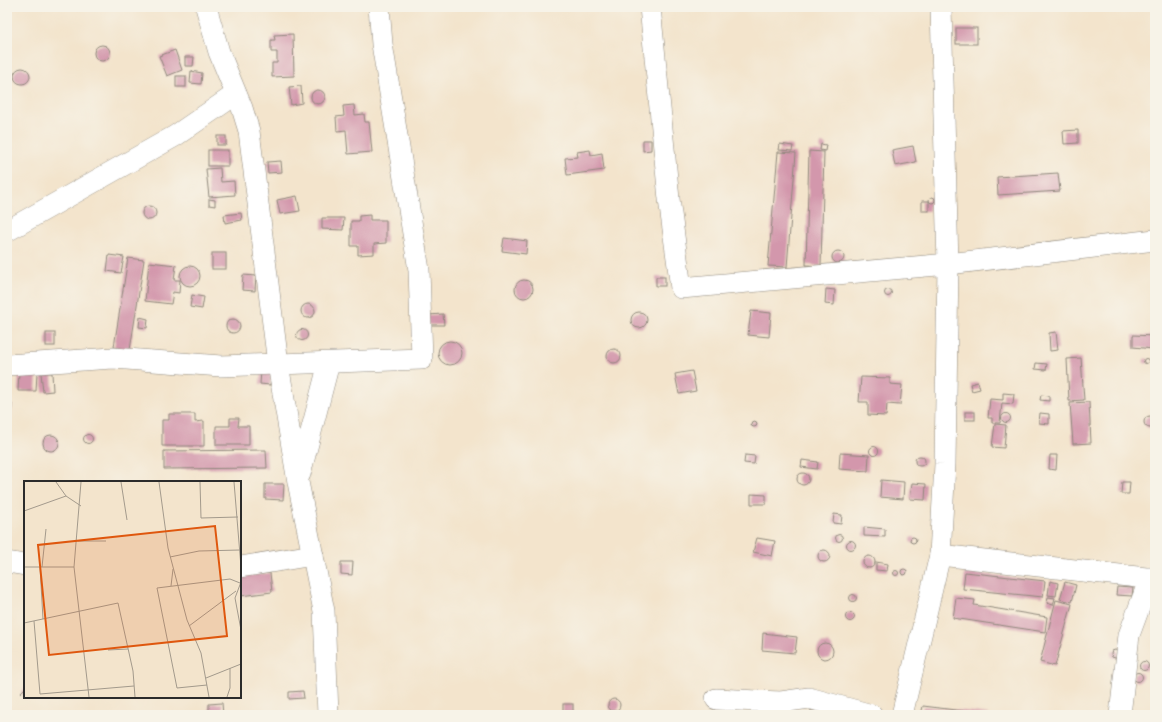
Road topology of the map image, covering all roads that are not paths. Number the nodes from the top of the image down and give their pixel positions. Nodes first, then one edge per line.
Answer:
1 (206, 7) edge
2 (379, 7) edge
3 (650, 7) edge
4 (941, 7) edge
5 (236, 94) junction
6 (7, 231) edge
7 (1155, 240) edge
8 (948, 264) junction
9 (329, 363) junction
10 (278, 364) junction
11 (7, 366) edge
12 (298, 482) junction
13 (313, 555) junction
14 (940, 555) junction
15 (7, 562) edge
16 (24, 565) edge
17 (241, 566) edge
18 (1152, 578) edge
19 (716, 700) dead end
20 (328, 715) edge
21 (872, 715) edge
22 (902, 715) edge
23 (1120, 715) edge

1 - 5 street
2 - 9 street
3 - 8 street
4 - 8 street
5 - 6 street
5 - 10 street
7 - 8 street
8 - 14 street
9 - 10 street
9 - 12 street
10 - 11 street
10 - 12 street
12 - 13 street
13 - 17 street
13 - 20 street
14 - 18 street
14 - 22 street
15 - 16 street
18 - 23 street
19 - 21 street

